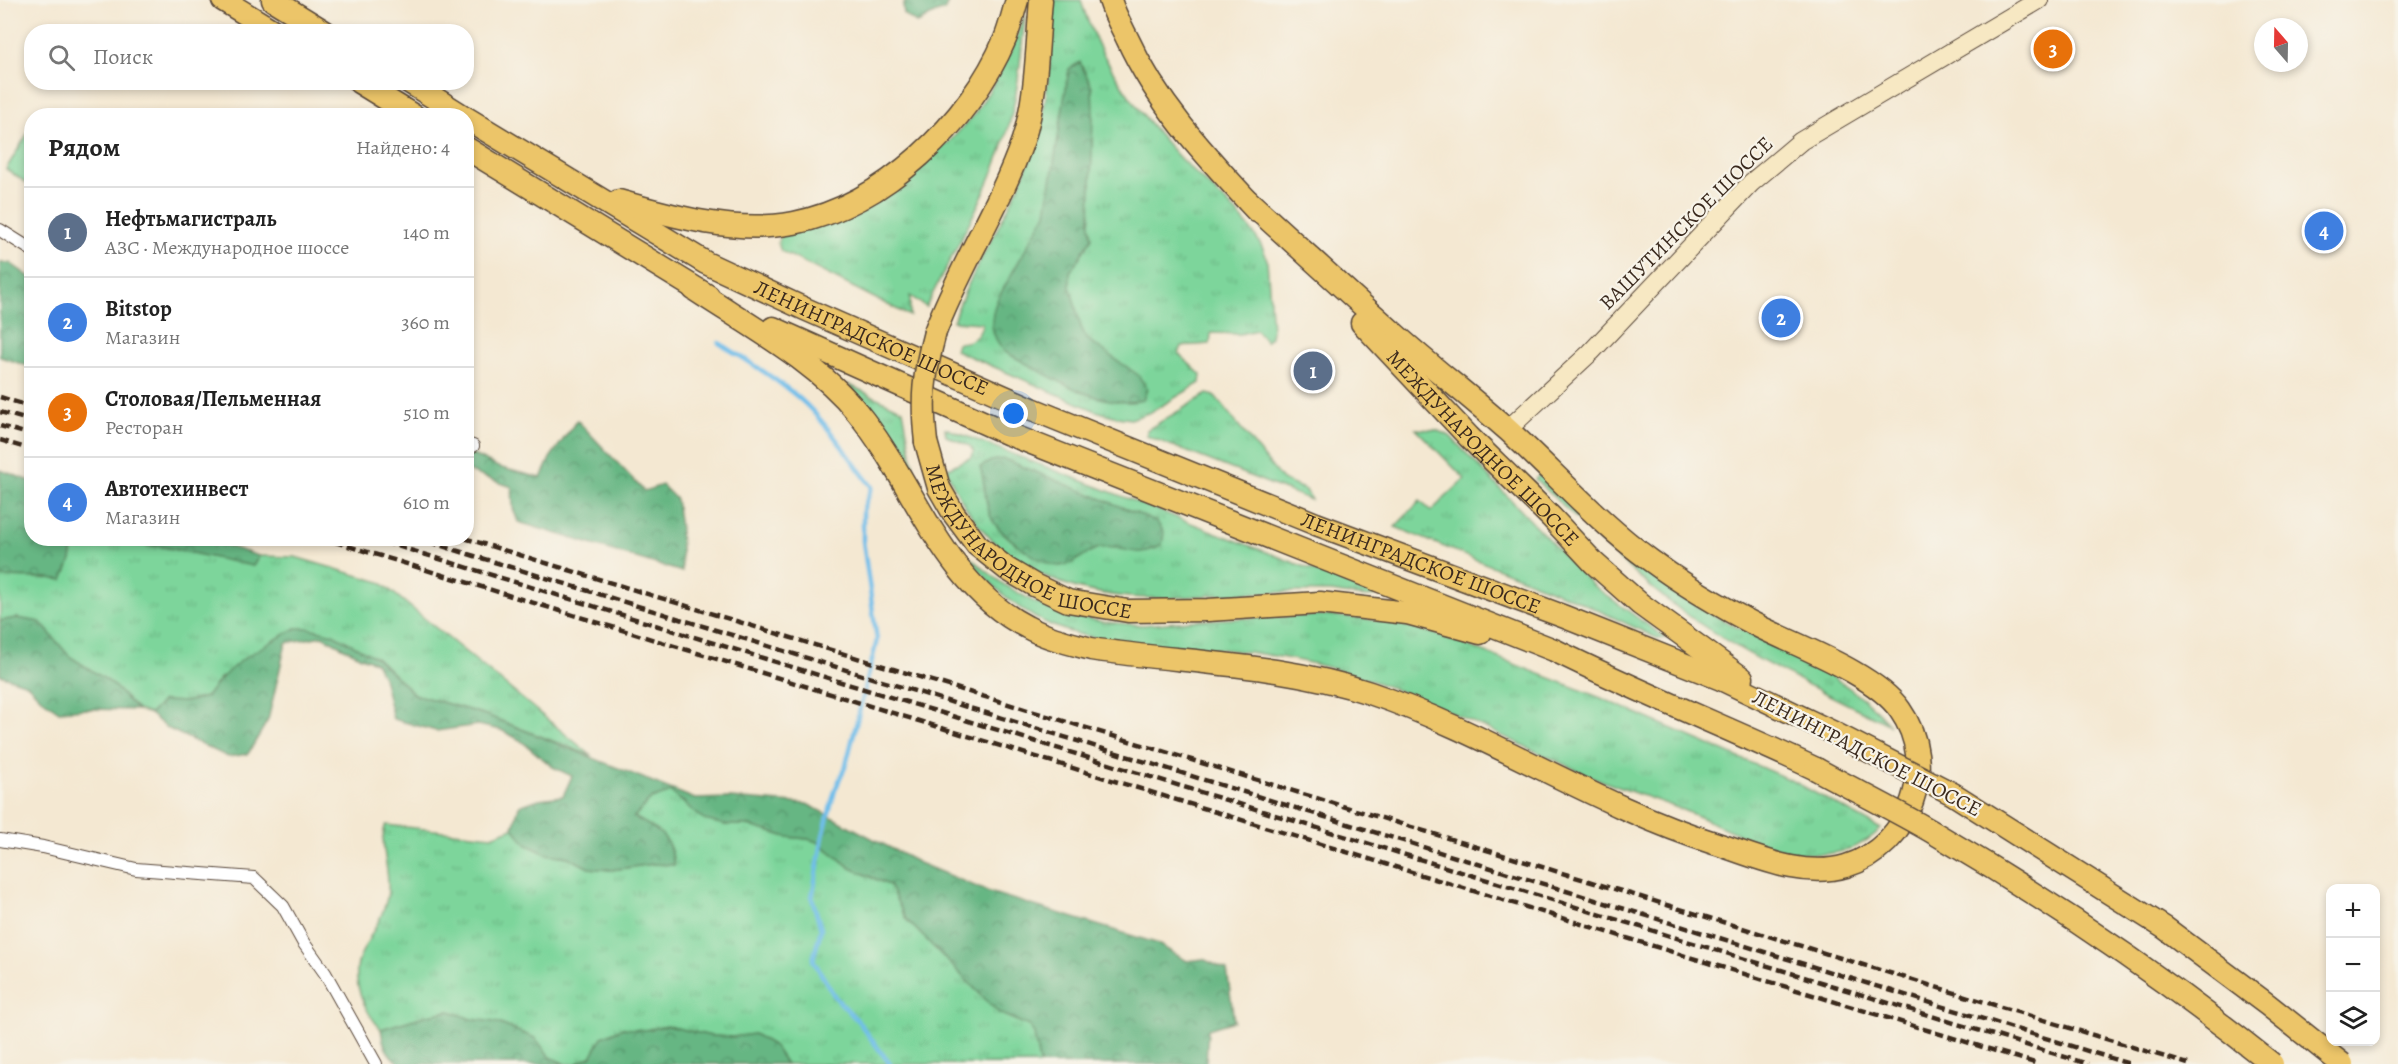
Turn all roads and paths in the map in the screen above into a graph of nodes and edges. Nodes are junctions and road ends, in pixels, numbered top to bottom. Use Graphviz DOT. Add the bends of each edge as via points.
graph roads {
  1 [pos="223,0"];
  2 [pos="273,0"];
  3 [pos="1017,0"];
  4 [pos="1041,0"];
  5 [pos="1110,0"];
  6 [pos="2039,0"];
  7 [pos="262,24"];
  8 [pos="312,24"];
  9 [pos="372,90"];
  10 [pos="422,90"];
  11 [pos="401,108"];
  12 [pos="451,108"];
  13 [pos="474,122"];
  14 [pos="474,153"];
  15 [pos="589,192"];
  16 [pos="1248,201"];
  17 [pos="0,230"];
  18 [pos="24,245"];
  19 [pos="694,289"];
  20 [pos="1507,430"];
  21 [pos="1609,677"];
  22 [pos="1791,711"];
  23 [pos="0,840"];
  24 [pos="376,1064"];
  25 [pos="2272,1064"];
  26 [pos="2342,1064"];
  1 -- 7 [label="highway"];
  2 -- 8 [label="highway"];
  3 -- 15 [label="highway" via="1005,40 962,111 928,149 865,195 827,213 794,223 714,223"];
  4 -- 21 [label="highway, МЕЖДУНАРОДНОЕ ШОССЕ, bridge" via="1033,91 1023,140 950,292 935,332 924,380 926,442 939,488 977,545 1007,569 1068,601 1128,611 1320,603 1407,613"];
  5 -- 16 [label="highway, МЕЖДУНАРОДНОЕ ШОССЕ" via="1140,65 1170,113"];
  6 -- 20 [label="street, ВАШУТИНСКОЕ ШОССЕ" via="1792,148 1751,183 1591,352"];
  9 -- 11 [label="highway"];
  10 -- 12 [label="highway, ЛЕНИНГРАДСКОЕ ШОССЕ"];
  13 -- 15 [label="highway, ЛЕНИНГРАДСКОЕ ШОССЕ"];
  14 -- 19 [label="highway, ЛЕНИНГРАДСКОЕ ШОССЕ"];
  15 -- 22 [label="highway, ЛЕНИНГРАДСКОЕ ШОССЕ" via="706,263 1032,409 1316,524 1586,625"];
  16 -- 20 [label="highway"];
  16 -- 22 [label="highway, МЕЖДУНАРОДНОЕ ШОССЕ" via="1469,437 1594,563 1648,610"];
  17 -- 18 [label="street"];
  19 -- 20 [label="highway" via="818,373 856,411 961,571 990,601 1025,627 1091,649 1304,675 1369,693 1430,716 1666,828 1798,868 1822,870 1845,866 1887,842 1913,802 1918,771 1911,732 1890,698 1865,679 1695,592 1644,556"];
  19 -- 21 [label="highway, ЛЕНИНГРАДСКОЕ ШОССЕ" via="795,339 1009,434 1534,641"];
  21 -- 25 [label="highway, ЛЕНИНГРАДСКОЕ ШОССЕ, bridge" via="1816,769 1936,834 2136,963"];
  22 -- 26 [label="highway, ЛЕНИНГРАДСКОЕ ШОССЕ, bridge" via="1953,794 2164,928"];
  23 -- 24 [label="street" via="136,869 254,878 283,906"];
}
